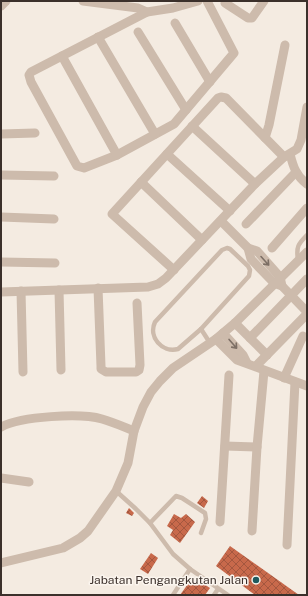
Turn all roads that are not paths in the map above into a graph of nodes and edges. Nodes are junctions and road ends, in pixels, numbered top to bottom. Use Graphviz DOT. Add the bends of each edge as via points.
graph roads {
  1 [pos="83,1"];
  2 [pos="198,1"];
  3 [pos="207,1"];
  4 [pos="264,1"];
  5 [pos="106,2"];
  6 [pos="226,2"];
  7 [pos="174,5"];
  8 [pos="141,7"];
  9 [pos="216,19"];
  10 [pos="175,23"];
  11 [pos="138,32"];
  12 [pos="98,38"];
  13 [pos="285,45"];
  14 [pos="62,56"];
  15 [pos="210,82"];
  16 [pos="307,107"];
  17 [pos="186,110"];
  18 [pos="192,126"];
  19 [pos="35,133"];
  20 [pos="1,134"];
  21 [pos="155,134"];
  22 [pos="265,138"];
  23 [pos="167,154"];
  24 [pos="117,155"];
  25 [pos="287,155"];
  26 [pos="296,172"];
  27 [pos="1,175"];
  28 [pos="54,176"];
  29 [pos="141,182"];
  30 [pos="255,184"];
  31 [pos="307,184"];
  32 [pos="307,208"];
  33 [pos="230,211"];
  34 [pos="1,218"];
  35 [pos="54,219"];
  36 [pos="221,221"];
  37 [pos="246,224"];
  38 [pos="307,234"];
  39 [pos="202,240"];
  40 [pos="272,248"];
  41 [pos="307,252"];
  42 [pos="298,260"];
  43 [pos="1,262"];
  44 [pos="55,263"];
  45 [pos="174,270"];
  46 [pos="307,279"];
  47 [pos="279,282"];
  48 [pos="98,288"];
  49 [pos="59,290"];
  50 [pos="21,291"];
  51 [pos="1,292"];
  52 [pos="291,296"];
  53 [pos="137,303"];
  54 [pos="307,313"];
  55 [pos="235,322"];
  56 [pos="201,329"];
  57 [pos="224,332"];
  58 [pos="303,336"];
  59 [pos="250,338"];
  60 [pos="213,341"];
  61 [pos="267,355"];
  62 [pos="247,363"];
  63 [pos="260,368"];
  64 [pos="61,370"];
  65 [pos="23,372"];
  66 [pos="229,375"];
  67 [pos="284,378"];
  68 [pos="295,382"];
  69 [pos="307,386"];
  70 [pos="1,427"];
  71 [pos="134,431"];
  72 [pos="225,446"];
  73 [pos="257,447"];
  74 [pos="1,478"];
  75 [pos="29,482"];
  76 [pos="116,491"];
  77 [pos="220,522"];
  78 [pos="150,523"];
  79 [pos="252,531"];
  80 [pos="201,533"];
  81 [pos="287,545"];
  82 [pos="1,563"];
  83 [pos="190,570"];
  84 [pos="218,589"];
  85 [pos="173,595"];
  86 [pos="214,595"];
  87 [pos="228,595"];
  1 -- 5 [label="street"];
  2 -- 7 [label="street"];
  3 -- 9 [label="street"];
  4 -- 6 [label="street" via="252,18 248,18"];
  5 -- 8 [label="street"];
  6 -- 9 [label="street"];
  7 -- 8 [label="street"];
  8 -- 12 [label="street"];
  9 -- 15 [label="street" via="234,53"];
  10 -- 15 [label="street"];
  11 -- 17 [label="street"];
  12 -- 14 [label="street"];
  12 -- 21 [label="street"];
  13 -- 22 [label="street"];
  14 -- 24 [label="street"];
  14 -- 24 [label="street" via="31,72 30,75 31,82 77,166 84,168"];
  15 -- 17 [label="street"];
  16 -- 25 [label="street" via="299,146"];
  17 -- 21 [label="street" via="174,124"];
  18 -- 22 [label="street" via="218,98 223,97"];
  18 -- 23 [label="street"];
  18 -- 30 [label="street"];
  19 -- 20 [label="street"];
  21 -- 24 [label="street"];
  22 -- 25 [label="street"];
  23 -- 29 [label="street"];
  23 -- 33 [label="street"];
  25 -- 26 [label="street"];
  25 -- 30 [label="street"];
  26 -- 31 [label="street"];
  26 -- 37 [label="street"];
  27 -- 28 [label="street"];
  29 -- 39 [label="street"];
  29 -- 45 [label="street" via="112,214"];
  30 -- 33 [label="street"];
  32 -- 40 [label="street"];
  33 -- 36 [label="street"];
  34 -- 35 [label="street"];
  36 -- 39 [label="street"];
  36 -- 47 [label="street" via="248,248 257,251"];
  38 -- 42 [label="lane" via="298,244"];
  39 -- 45 [label="street"];
  41 -- 42 [label="street"];
  42 -- 47 [label="street"];
  43 -- 44 [label="street"];
  45 -- 48 [label="street" via="158,284 148,287"];
  46 -- 52 [label="street"];
  47 -- 52 [label="street"];
  47 -- 55 [label="street"];
  48 -- 49 [label="street"];
  48 -- 53 [label="street" via="101,369 106,372 136,372 140,368"];
  49 -- 50 [label="street"];
  49 -- 64 [label="street"];
  50 -- 51 [label="street"];
  50 -- 65 [label="street"];
  52 -- 54 [label="street"];
  52 -- 59 [label="street"];
  54 -- 61 [label="street"];
  55 -- 57 [label="street"];
  55 -- 59 [label="street"];
  56 -- 56 [label="lane" via="178,349 173,350 163,348 157,342 153,330 155,322 222,250 230,249 248,266 249,276"];
  56 -- 60 [label="lane"];
  57 -- 60 [label="street"];
  57 -- 62 [label="street, one-way"];
  58 -- 67 [label="street"];
  59 -- 61 [label="street"];
  60 -- 62 [label="street" via="237,360"];
  60 -- 71 [label="street" via="173,368 160,381 143,407"];
  61 -- 63 [label="street"];
  62 -- 63 [label="street"];
  63 -- 67 [label="street"];
  63 -- 73 [label="street"];
  66 -- 72 [label="street"];
  67 -- 68 [label="street"];
  68 -- 69 [label="street"];
  68 -- 81 [label="street"];
  70 -- 71 [label="street" via="13,422 40,418 78,416 102,418"];
  71 -- 76 [label="street" via="128,463"];
  72 -- 73 [label="street"];
  72 -- 77 [label="street"];
  73 -- 79 [label="street"];
  74 -- 75 [label="street"];
  76 -- 78 [label="lane"];
  76 -- 82 [label="street" via="88,530 74,542 63,548"];
  78 -- 80 [label="lane" via="176,496 206,513"];
  78 -- 83 [label="lane" via="173,554"];
  83 -- 84 [label="lane"];
  83 -- 85 [label="lane"];
  84 -- 86 [label="lane"];
  84 -- 87 [label="lane"];
}
